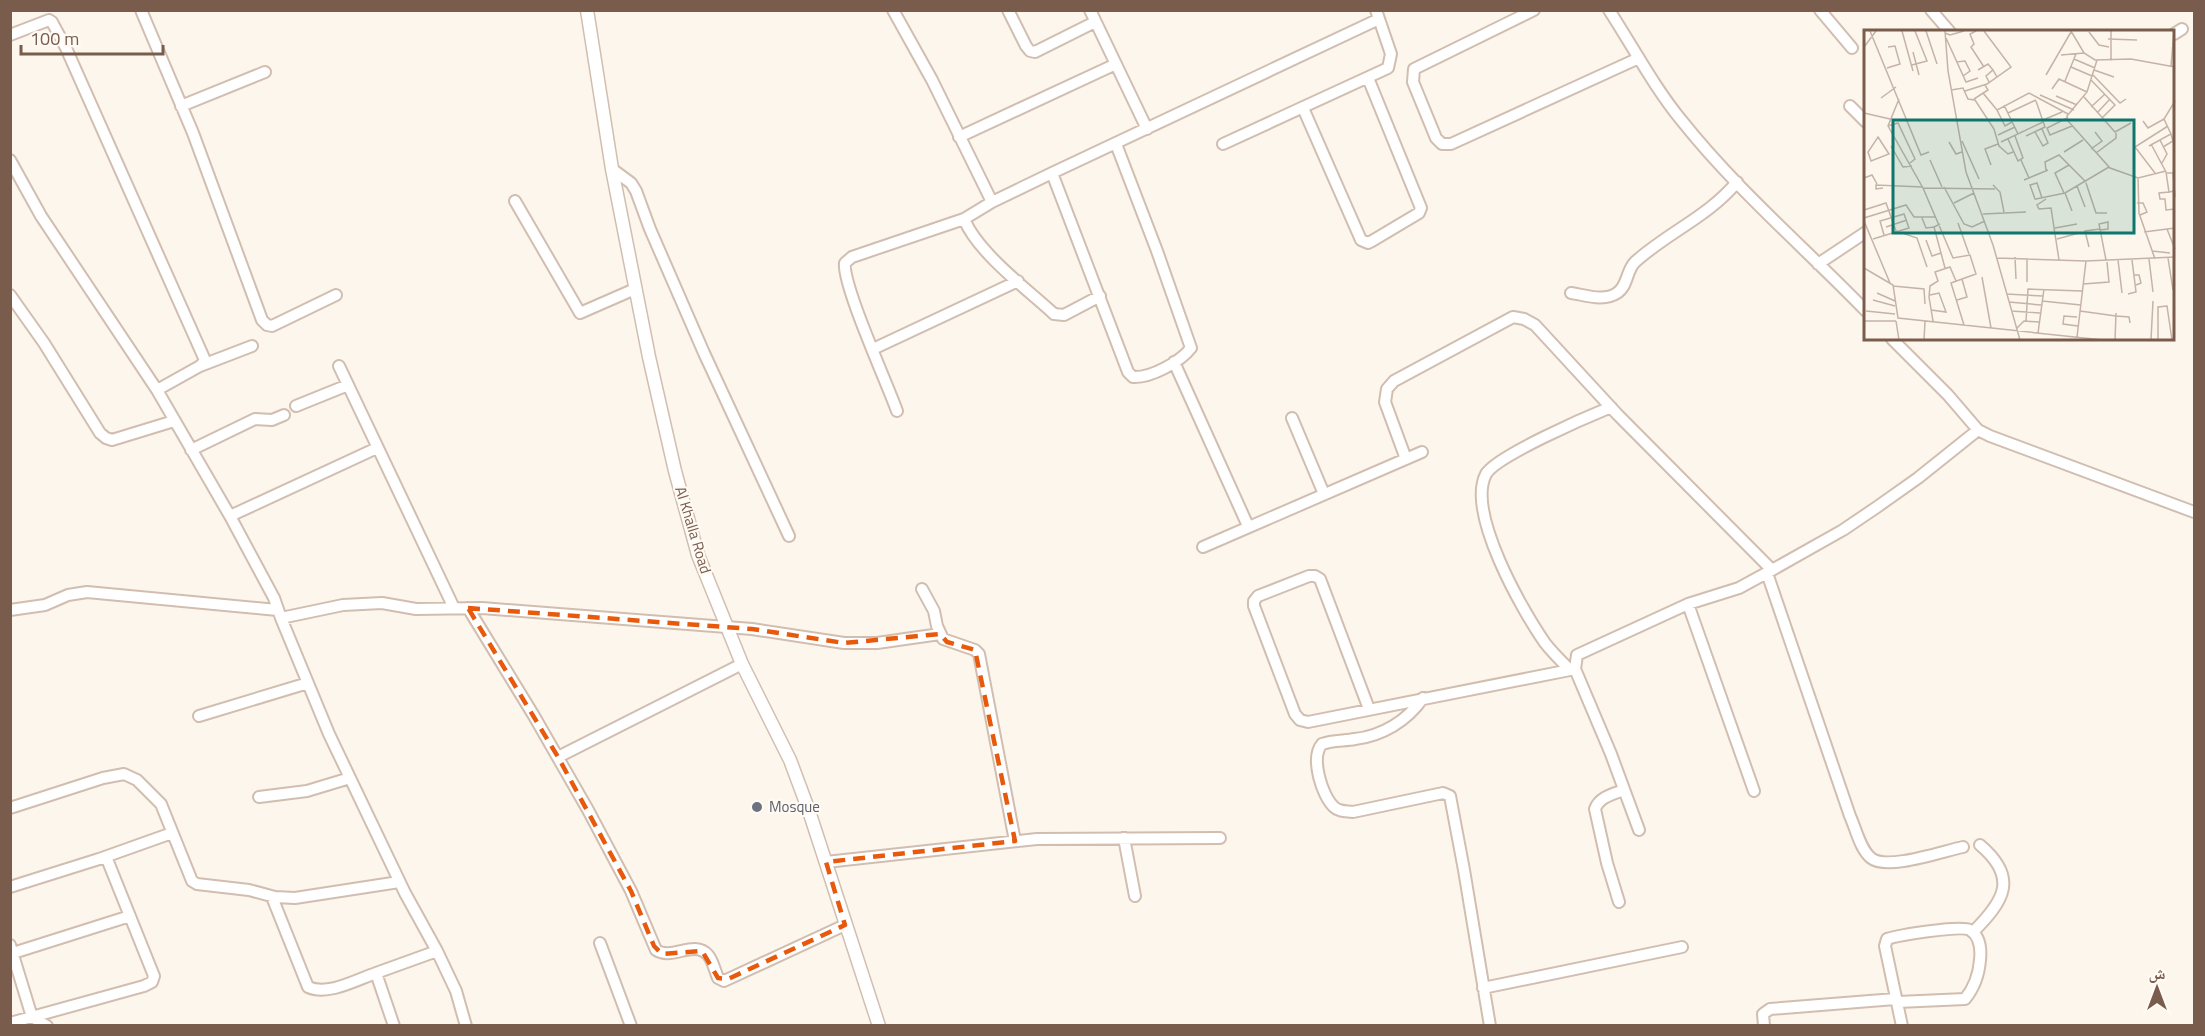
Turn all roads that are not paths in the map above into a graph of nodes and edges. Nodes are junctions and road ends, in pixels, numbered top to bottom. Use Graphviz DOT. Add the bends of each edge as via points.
graph roads {
  1 [pos="141,10"];
  2 [pos="587,10"];
  3 [pos="893,10"];
  4 [pos="1008,10"];
  5 [pos="1090,10"];
  6 [pos="1534,10"];
  7 [pos="1609,10"];
  8 [pos="1820,10"];
  9 [pos="1931,10"];
  10 [pos="1377,15"];
  11 [pos="1095,22"];
  12 [pos="1948,30"];
  13 [pos="10,35"];
  14 [pos="1852,48"];
  15 [pos="1639,58"];
  16 [pos="1116,64"];
  17 [pos="265,72"];
  18 [pos="1368,78"];
  19 [pos="181,106"];
  20 [pos="1850,106"];
  21 [pos="1303,108"];
  22 [pos="1864,120"];
  23 [pos="1147,129"];
  24 [pos="959,137"];
  25 [pos="1116,144"];
  26 [pos="1223,144"];
  27 [pos="10,160"];
  28 [pos="612,169"];
  29 [pos="1052,173"];
  30 [pos="1737,182"];
  31 [pos="516,201"];
  32 [pos="992,202"];
  33 [pos="964,219"];
  34 [pos="1864,233"];
  35 [pos="1818,264"];
  36 [pos="1018,280"];
  37 [pos="636,289"];
  38 [pos="1571,293"];
  39 [pos="10,295"];
  40 [pos="336,295"];
  41 [pos="1100,296"];
  42 [pos="1864,305"];
  43 [pos="1894,340"];
  44 [pos="252,346"];
  45 [pos="873,349"];
  46 [pos="1174,362"];
  47 [pos="200,366"];
  48 [pos="339,366"];
  49 [pos="348,386"];
  50 [pos="157,390"];
  51 [pos="296,406"];
  52 [pos="1611,407"];
  53 [pos="897,411"];
  54 [pos="284,415"];
  55 [pos="1292,418"];
  56 [pos="174,421"];
  57 [pos="1978,430"];
  58 [pos="377,448"];
  59 [pos="191,450"];
  60 [pos="1422,453"];
  61 [pos="1406,459"];
  62 [pos="1324,494"];
  63 [pos="2194,512"];
  64 [pos="230,516"];
  65 [pos="1248,526"];
  66 [pos="789,536"];
  67 [pos="1203,547"];
  68 [pos="1769,572"];
  69 [pos="922,589"];
  70 [pos="1689,604"];
  71 [pos="454,608"];
  72 [pos="468,608"];
  73 [pos="10,610"];
  74 [pos="279,614"];
  75 [pos="726,627"];
  76 [pos="940,634"];
  77 [pos="742,664"];
  78 [pos="1573,669"];
  79 [pos="308,683"];
  80 [pos="1423,698"];
  81 [pos="1369,709"];
  82 [pos="199,716"];
  83 [pos="558,757"];
  84 [pos="350,778"];
  85 [pos="1624,790"];
  86 [pos="1754,791"];
  87 [pos="259,797"];
  88 [pos="10,808"];
  89 [pos="1638,830"];
  90 [pos="172,833"];
  91 [pos="1124,838"];
  92 [pos="1220,838"];
  93 [pos="1015,841"];
  94 [pos="1980,845"];
  95 [pos="1963,847"];
  96 [pos="99,859"];
  97 [pos="826,862"];
  98 [pos="399,882"];
  99 [pos="10,887"];
  100 [pos="1135,896"];
  101 [pos="272,897"];
  102 [pos="1619,902"];
  103 [pos="130,915"];
  104 [pos="845,925"];
  105 [pos="1973,932"];
  106 [pos="600,943"];
  107 [pos="1682,947"];
  108 [pos="11,951"];
  109 [pos="437,951"];
  110 [pos="376,973"];
  111 [pos="1483,988"];
  112 [pos="1896,1001"];
  113 [pos="32,1017"];
  114 [pos="10,1023"];
  115 [pos="47,1026"];
  116 [pos="394,1026"];
  117 [pos="466,1026"];
  118 [pos="631,1026"];
  119 [pos="879,1026"];
  120 [pos="1490,1026"];
  121 [pos="1764,1026"];
  122 [pos="1902,1026"];
  1 -- 19 [label="street"];
  2 -- 28 [label="street, Al Khalla Road"];
  3 -- 24 [label="street"];
  4 -- 11 [label="street" via="1026,46 1035,52"];
  5 -- 11 [label="street"];
  6 -- 15 [label="street" via="1414,69 1413,82 1442,144 1451,144"];
  7 -- 15 [label="street"];
  8 -- 14 [label="street"];
  9 -- 12 [label="street"];
  10 -- 18 [label="street" via="1391,60 1388,68"];
  10 -- 23 [label="street"];
  11 -- 16 [label="street"];
  13 -- 47 [label="street" via="52,22 204,358"];
  15 -- 30 [label="street" via="1681,121"];
  16 -- 23 [label="street"];
  16 -- 24 [label="street"];
  17 -- 19 [label="street"];
  18 -- 21 [label="street"];
  18 -- 21 [label="street" via="1420,208 1419,213 1368,243 1361,240"];
  19 -- 40 [label="street" via="262,320 272,326"];
  20 -- 22 [label="street"];
  21 -- 26 [label="street"];
  23 -- 25 [label="street"];
  24 -- 32 [label="street"];
  25 -- 29 [label="street"];
  25 -- 46 [label="street" via="1190,346"];
  27 -- 50 [label="street" via="41,216"];
  28 -- 37 [label="street, Al Khalla Road"];
  28 -- 66 [label="street" via="636,191 704,353"];
  29 -- 32 [label="street"];
  29 -- 41 [label="street"];
  30 -- 35 [label="street"];
  30 -- 38 [label="street" via="1714,205 1635,262 1617,293 1603,298"];
  31 -- 37 [label="street" via="580,313"];
  32 -- 33 [label="street"];
  33 -- 36 [label="street" via="989,253"];
  33 -- 45 [label="street" via="852,257 845,263"];
  34 -- 35 [label="street"];
  35 -- 42 [label="street"];
  36 -- 41 [label="street" via="1054,314 1064,315"];
  36 -- 45 [label="street"];
  37 -- 75 [label="street, Al Khalla Road" via="675,471 698,555"];
  39 -- 56 [label="street" via="106,438 112,440"];
  41 -- 46 [label="street" via="1130,376 1144,377"];
  43 -- 57 [label="street"];
  44 -- 47 [label="street"];
  45 -- 53 [label="street"];
  46 -- 65 [label="street"];
  47 -- 50 [label="street"];
  48 -- 49 [label="street"];
  49 -- 51 [label="street"];
  49 -- 58 [label="street"];
  50 -- 56 [label="street"];
  52 -- 61 [label="street" via="1535,325 1513,317 1394,381 1387,389 1385,402"];
  52 -- 68 [label="street"];
  52 -- 78 [label="street" via="1575,421 1516,453 1492,468 1483,483 1488,531 1512,588 1546,644"];
  54 -- 59 [label="street" via="272,420 255,419"];
  55 -- 62 [label="street"];
  56 -- 59 [label="street"];
  57 -- 63 [label="street"];
  57 -- 68 [label="street" via="1877,507"];
  58 -- 64 [label="street"];
  58 -- 71 [label="street"];
  59 -- 64 [label="street"];
  60 -- 61 [label="street"];
  61 -- 62 [label="street"];
  62 -- 65 [label="street"];
  64 -- 74 [label="street"];
  65 -- 67 [label="street"];
  68 -- 70 [label="street" via="1739,588"];
  68 -- 95 [label="street" via="1864,849 1873,859 1890,863"];
  69 -- 76 [label="street"];
  70 -- 78 [label="street" via="1582,652"];
  70 -- 86 [label="street"];
  71 -- 72 [label="street"];
  71 -- 74 [label="street" via="416,609 361,603"];
  72 -- 75 [label="street"];
  72 -- 83 [label="street"];
  73 -- 74 [label="street" via="45,605 87,592"];
  74 -- 79 [label="street"];
  75 -- 76 [label="street" via="844,643 877,643"];
  75 -- 77 [label="street, Al Khalla Road"];
  76 -- 93 [label="street" via="947,642 979,654"];
  77 -- 83 [label="street"];
  77 -- 97 [label="street, Al Khalla Road" via="790,760"];
  78 -- 80 [label="street"];
  78 -- 85 [label="street"];
  79 -- 82 [label="street"];
  79 -- 84 [label="street"];
  80 -- 81 [label="street"];
  80 -- 111 [label="street" via="1412,714 1385,729 1359,739 1322,744 1316,753 1317,769 1332,805 1342,811 1443,793 1450,796"];
  81 -- 81 [label="street" via="1320,579 1309,576 1258,596 1254,606 1300,720 1308,722"];
  83 -- 104 [label="street" via="631,891 650,940 659,952 666,955 702,951 708,955 718,978 724,981"];
  84 -- 87 [label="street" via="307,791"];
  84 -- 98 [label="street"];
  85 -- 89 [label="street"];
  85 -- 102 [label="street" via="1603,798 1595,809"];
  88 -- 90 [label="street" via="124,774 137,780 161,804"];
  90 -- 96 [label="street"];
  90 -- 101 [label="street" via="192,881"];
  91 -- 92 [label="street"];
  91 -- 93 [label="street"];
  91 -- 100 [label="street"];
  93 -- 97 [label="street"];
  94 -- 105 [label="street" via="1999,863 2004,885 1998,904"];
  96 -- 99 [label="street"];
  96 -- 103 [label="street" via="109,861"];
  97 -- 104 [label="street, Al Khalla Road"];
  98 -- 101 [label="street" via="295,898"];
  98 -- 109 [label="street"];
  101 -- 110 [label="street" via="308,987 324,991"];
  103 -- 108 [label="street"];
  103 -- 113 [label="street" via="154,976 152,982"];
  104 -- 119 [label="street, Al Khalla Road"];
  105 -- 112 [label="street" via="1981,952 1980,965 1965,999"];
  105 -- 112 [label="street" via="1960,928 1887,939"];
  106 -- 118 [label="street"];
  107 -- 111 [label="street"];
  108 -- 113 [label="street"];
  109 -- 110 [label="street"];
  109 -- 117 [label="street" via="456,991"];
  110 -- 116 [label="street"];
  111 -- 120 [label="street"];
  112 -- 121 [label="street" via="1770,1009 1763,1014"];
  112 -- 122 [label="street"];
  113 -- 114 [label="street"];
  113 -- 115 [label="street"];
}
